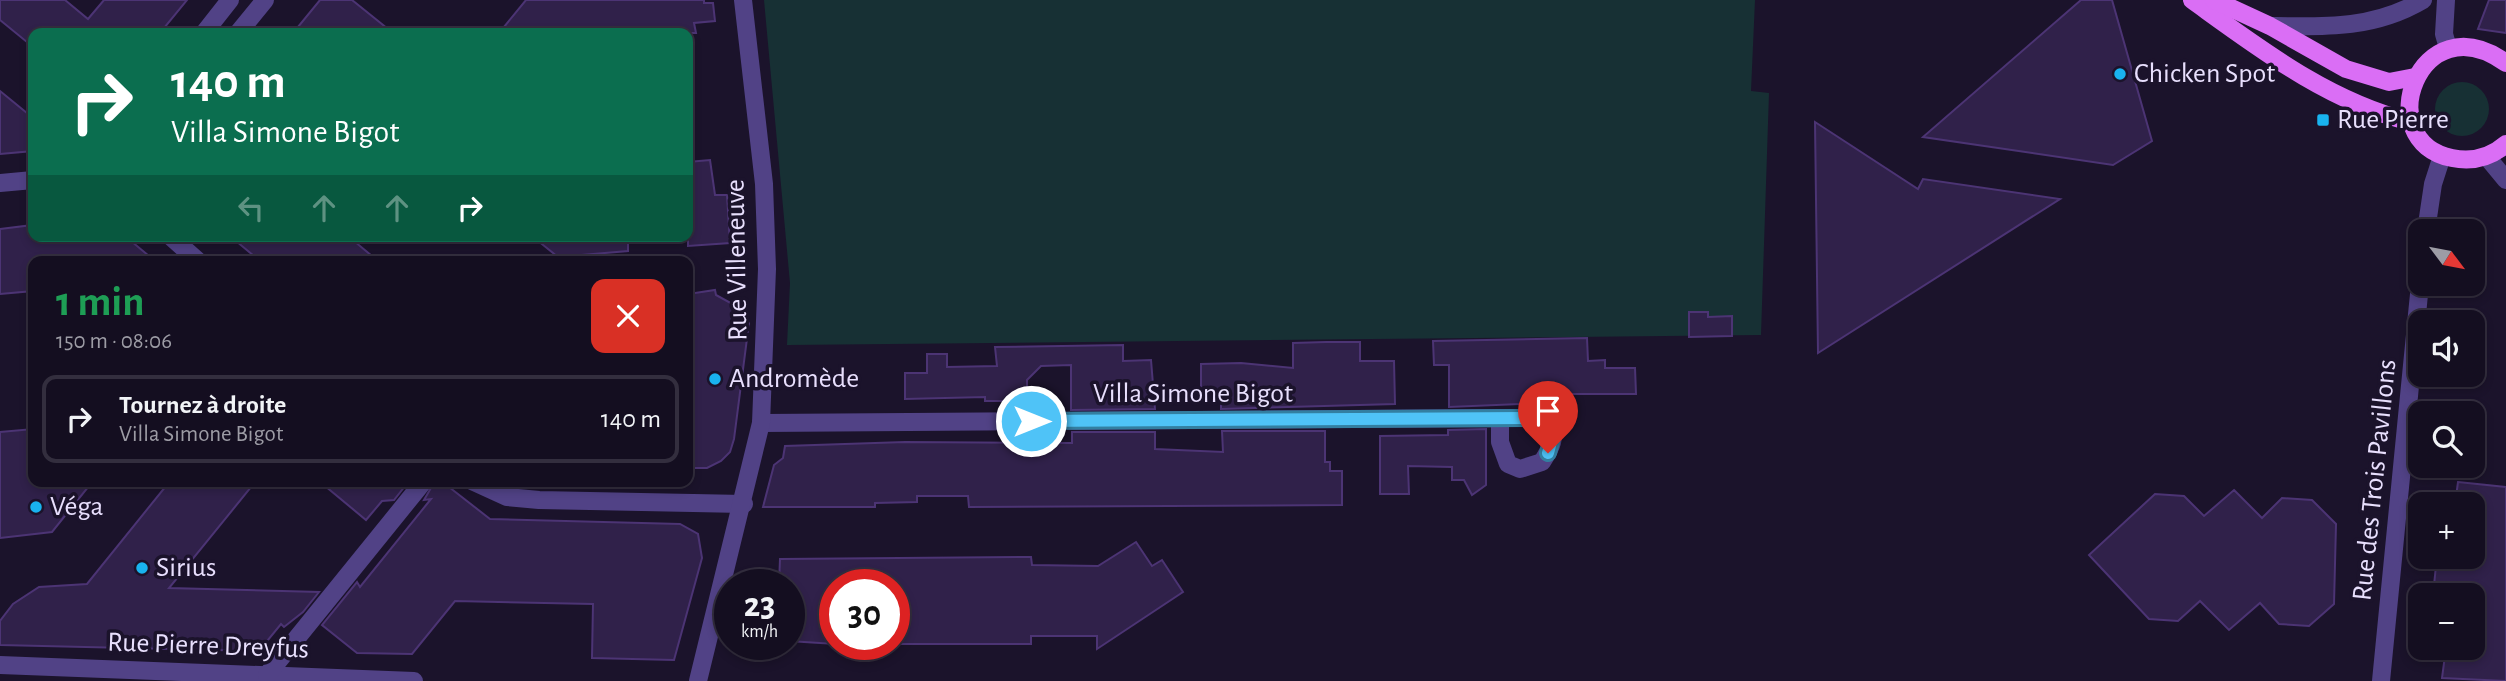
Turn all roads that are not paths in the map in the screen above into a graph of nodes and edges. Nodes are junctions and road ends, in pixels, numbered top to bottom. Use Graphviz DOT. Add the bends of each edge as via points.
graph roads {
  1 [pos="230,0"];
  2 [pos="265,0"];
  3 [pos="743,0"];
  4 [pos="2192,0"];
  5 [pos="2214,0"];
  6 [pos="2423,0"];
  7 [pos="2446,0"];
  8 [pos="2270,26"];
  9 [pos="208,28"];
  10 [pos="243,28"];
  11 [pos="2448,48"];
  12 [pos="2506,63"];
  13 [pos="2414,77"];
  14 [pos="2412,122"];
  15 [pos="2506,144"];
  16 [pos="2442,156"];
  17 [pos="2487,157"];
  18 [pos="28,180"];
  19 [pos="2506,180"];
  20 [pos="0,183"];
  21 [pos="2428,219"];
  22 [pos="177,242"];
  23 [pos="192,256"];
  24 [pos="2419,296"];
  25 [pos="1500,418"];
  26 [pos="761,423"];
  27 [pos="419,487"];
  28 [pos="485,487"];
  29 [pos="744,504"];
  30 [pos="0,665"];
  31 [pos="267,675"];
  32 [pos="414,681"];
  33 [pos="698,681"];
  34 [pos="2381,681"];
  1 -- 9 [label="street"];
  2 -- 10 [label="street"];
  3 -- 26 [label="street, Rue Villeneuve" via="764,184 767,269"];
  4 -- 14 [label="main road" via="2335,96 2383,116"];
  5 -- 8 [label="main road"];
  6 -- 8 [label="street" via="2357,26"];
  7 -- 11 [label="street"];
  8 -- 13 [label="main road" via="2346,69 2389,82"];
  11 -- 12 [label="main road" via="2477,47"];
  11 -- 13 [label="main road"];
  13 -- 14 [label="main road" via="2408,101"];
  14 -- 16 [label="main road" via="2428,148"];
  15 -- 17 [label="main road"];
  16 -- 17 [label="main road" via="2465,161"];
  16 -- 21 [label="street"];
  17 -- 19 [label="street"];
  18 -- 20 [label="street"];
  22 -- 23 [label="street"];
  24 -- 34 [label="street, Rue des Trois Pavillons"];
  25 -- 26 [label="street, Villa Simone Bigot"];
  26 -- 29 [label="street, Rue Villeneuve"];
  27 -- 31 [label="street"];
  28 -- 29 [label="street" via="507,497 539,500"];
  29 -- 33 [label="street, Rue Villeneuve"];
  30 -- 31 [label="street, Rue Pierre Dreyfus"];
  31 -- 32 [label="street, Rue Pierre Dreyfus"];
}
